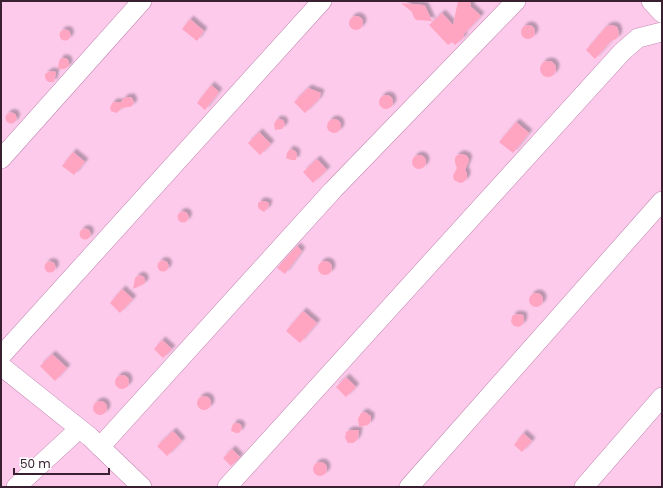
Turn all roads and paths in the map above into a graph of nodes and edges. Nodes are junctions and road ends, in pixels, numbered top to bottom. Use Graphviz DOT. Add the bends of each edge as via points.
graph roads {
  1 [pos="142,1"];
  2 [pos="322,1"];
  3 [pos="516,1"];
  4 [pos="651,1"];
  5 [pos="662,14"];
  6 [pos="662,32"];
  7 [pos="1,159"];
  8 [pos="662,200"];
  9 [pos="1,356"];
  10 [pos="1,366"];
  11 [pos="662,397"];
  12 [pos="80,429"];
  13 [pos="100,447"];
  14 [pos="16,487"];
  15 [pos="142,487"];
  16 [pos="227,487"];
  17 [pos="409,487"];
  18 [pos="584,487"];
  1 -- 7 [label="street"];
  2 -- 9 [label="street"];
  3 -- 13 [label="street" via="334,190"];
  4 -- 5 [label="street"];
  6 -- 16 [label="street" via="638,38 622,52"];
  8 -- 17 [label="street"];
  10 -- 12 [label="street"];
  11 -- 18 [label="street"];
  12 -- 13 [label="street"];
  12 -- 14 [label="street"];
  13 -- 15 [label="street"];
}
